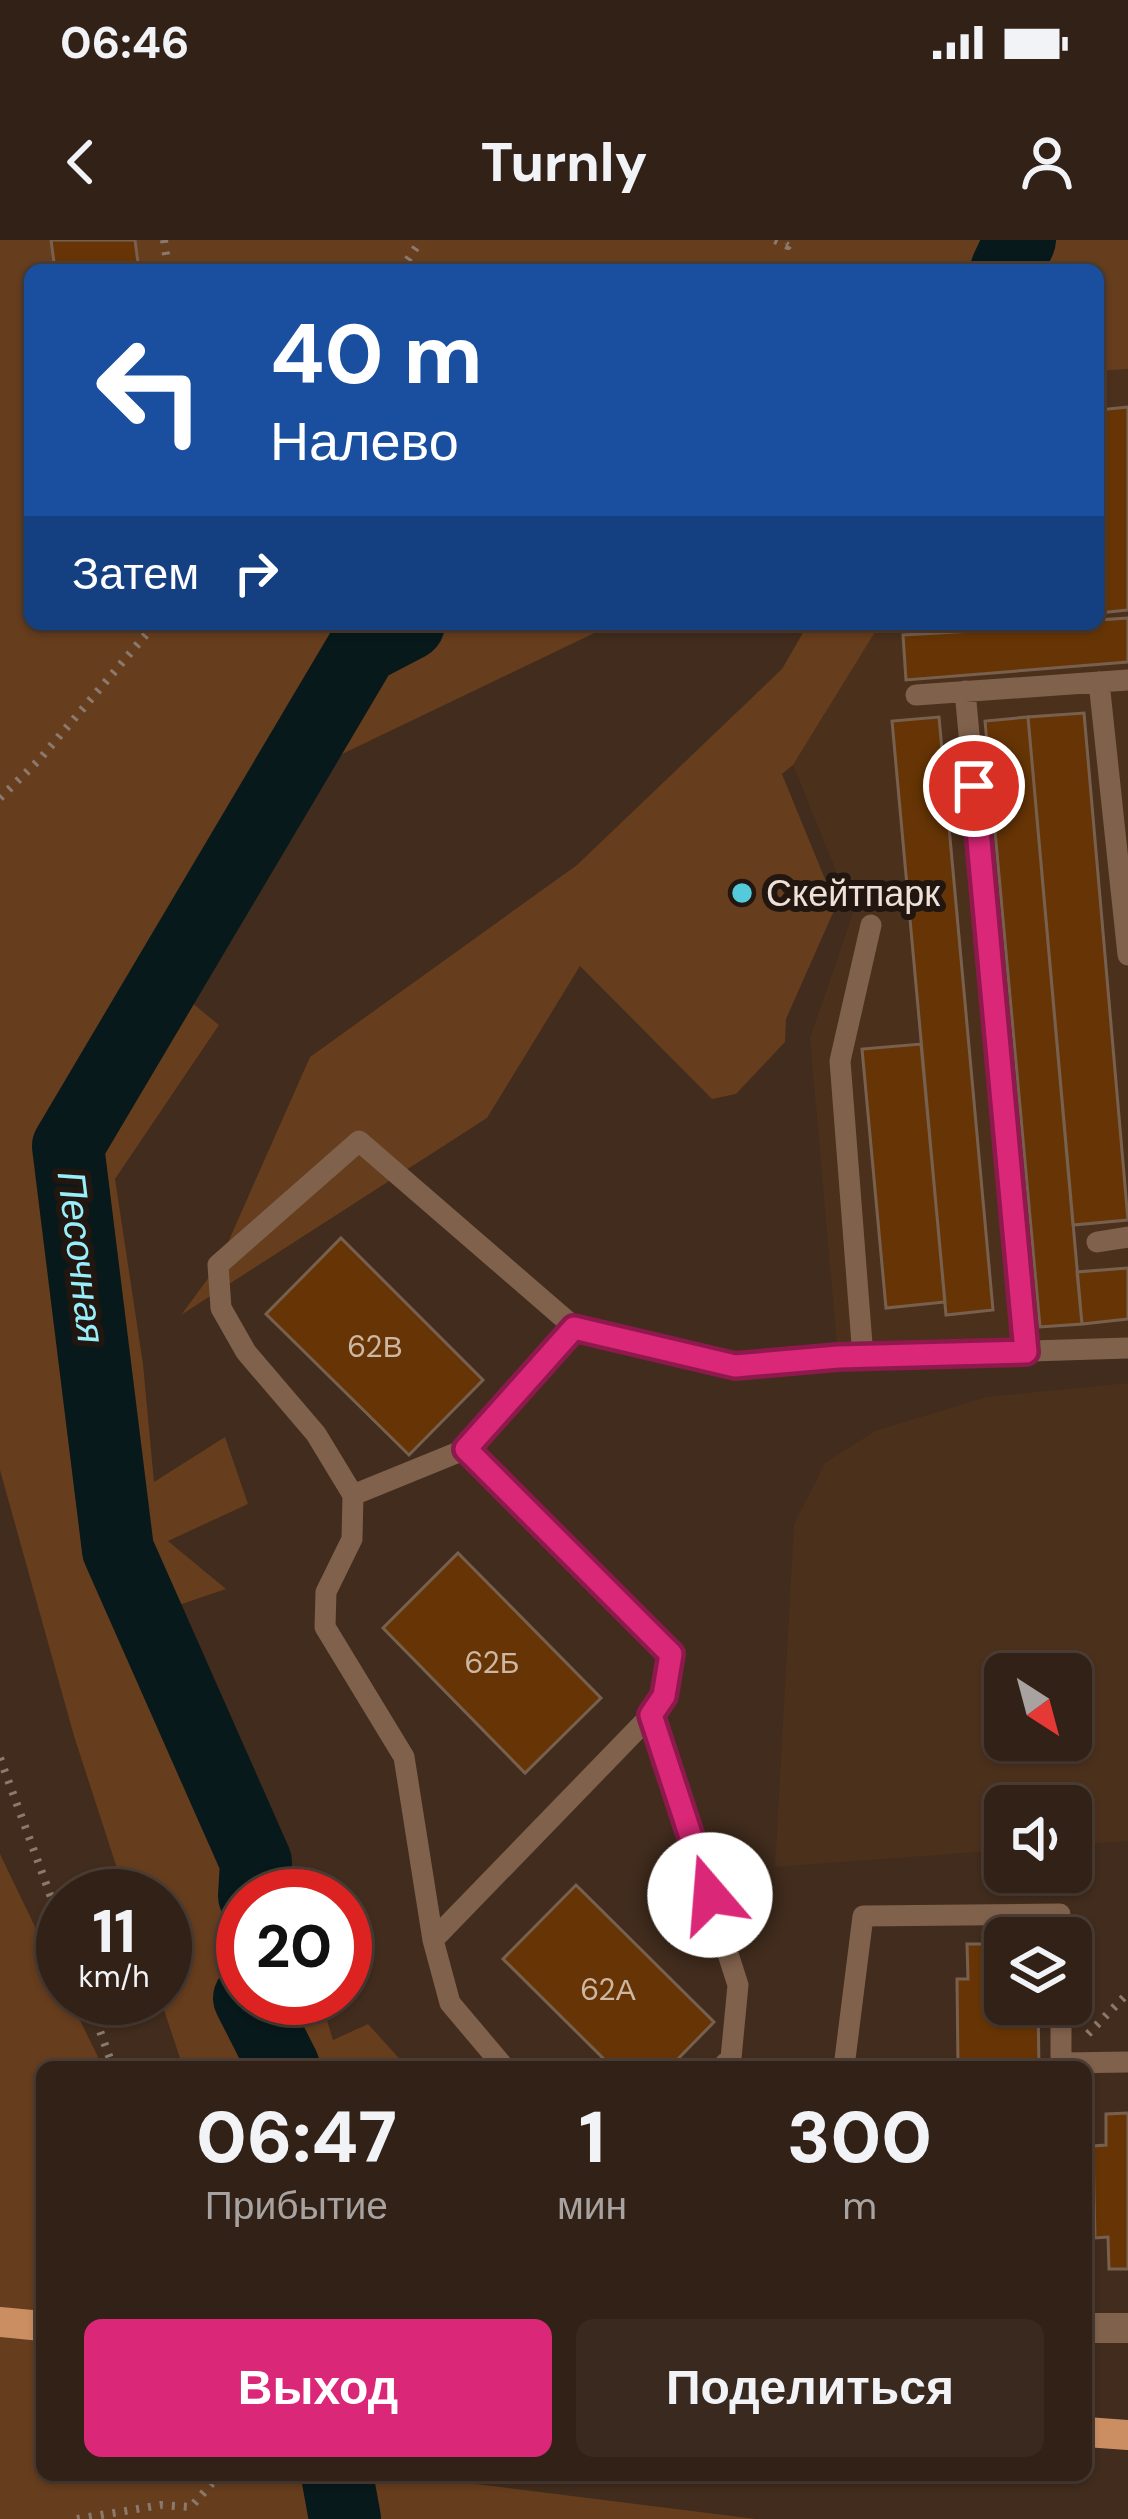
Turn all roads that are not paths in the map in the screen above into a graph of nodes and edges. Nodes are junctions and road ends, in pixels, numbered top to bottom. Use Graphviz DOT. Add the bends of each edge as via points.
graph roads {
  1 [pos="1128,680"];
  2 [pos="1099,682"];
  3 [pos="965,691"];
  4 [pos="916,695"];
  5 [pos="871,925"];
  6 [pos="1128,955"];
  7 [pos="1128,1237"];
  8 [pos="1097,1242"];
  9 [pos="574,1328"];
  10 [pos="1128,1348"];
  11 [pos="1026,1352"];
  12 [pos="863,1357"];
  13 [pos="466,1449"];
  14 [pos="353,1495"];
  15 [pos="651,1715"];
  16 [pos="1060,1917"];
  17 [pos="433,1940"];
  18 [pos="1061,2025"];
  19 [pos="498,2061"];
  20 [pos="728,2061"];
  21 [pos="845,2061"];
  22 [pos="1061,2061"];
  23 [pos="1128,2062"];
  24 [pos="1092,2063"];
  25 [pos="0,2322"];
  26 [pos="36,2325"];
  27 [pos="1092,2328"];
  28 [pos="1128,2328"];
  29 [pos="1092,2432"];
  30 [pos="1128,2435"];
  1 -- 2 [label="lane"];
  2 -- 3 [label="lane"];
  2 -- 6 [label="lane"];
  3 -- 4 [label="lane"];
  3 -- 11 [label="lane"];
  5 -- 12 [label="lane" via="840,1061"];
  7 -- 8 [label="lane"];
  9 -- 12 [label="lane" via="735,1366"];
  9 -- 13 [label="lane"];
  9 -- 14 [label="lane" via="359,1141 218,1265 221,1307 246,1352 316,1434"];
  10 -- 11 [label="lane"];
  11 -- 12 [label="lane"];
  13 -- 14 [label="lane"];
  13 -- 15 [label="lane" via="671,1654 664,1696"];
  14 -- 17 [label="lane" via="352,1539 326,1592 325,1627 404,1757"];
  15 -- 17 [label="lane"];
  15 -- 20 [label="lane" via="739,1985"];
  16 -- 21 [label="lane" via="863,1916"];
  17 -- 19 [label="lane" via="450,2003"];
  18 -- 22 [label="lane"];
  23 -- 24 [label="lane"];
  25 -- 26 [label="main road"];
  27 -- 28 [label="street"];
  29 -- 30 [label="main road"];
}
